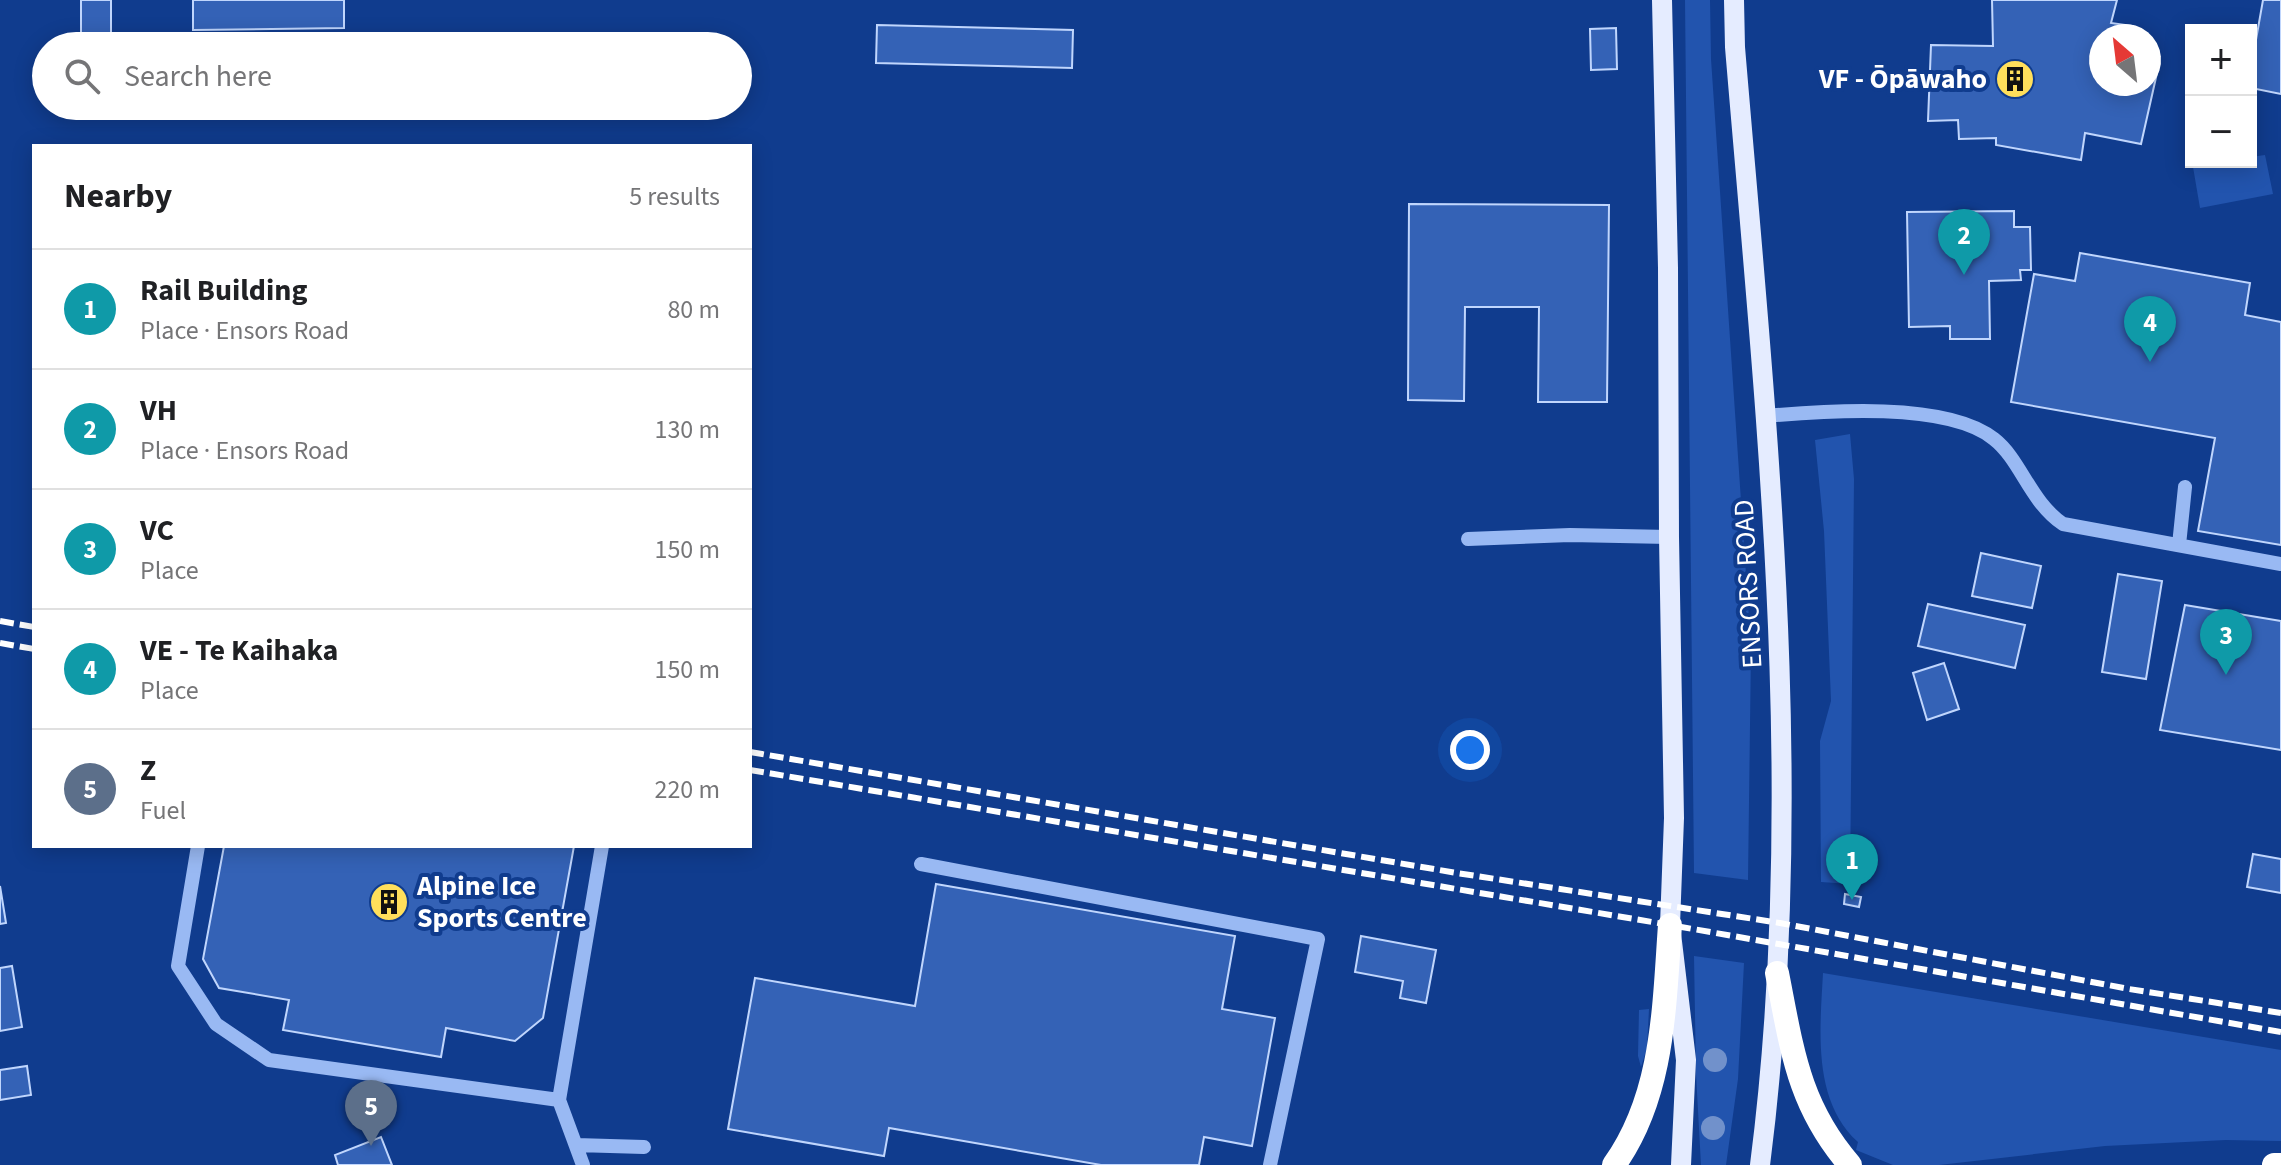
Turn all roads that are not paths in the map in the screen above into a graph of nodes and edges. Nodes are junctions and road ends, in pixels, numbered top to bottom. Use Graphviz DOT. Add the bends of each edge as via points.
graph roads {
  1 [pos="1662,0"];
  2 [pos="1734,0"];
  3 [pos="1766,416"];
  4 [pos="2185,487"];
  5 [pos="1669,537"];
  6 [pos="1468,539"];
  7 [pos="2179,545"];
  8 [pos="2281,564"];
  9 [pos="198,848"];
  10 [pos="602,848"];
  11 [pos="921,864"];
  12 [pos="1670,925"];
  13 [pos="1777,973"];
  14 [pos="559,1100"];
  15 [pos="576,1145"];
  16 [pos="644,1147"];
  17 [pos="583,1165"];
  18 [pos="1270,1165"];
  19 [pos="1614,1165"];
  20 [pos="1681,1165"];
  21 [pos="1760,1165"];
  22 [pos="1850,1165"];
  23 [pos="2274,1165"];
  24 [pos="2281,1165"];
  1 -- 5 [label="main road"];
  2 -- 3 [label="main road, ENSORS ROAD"];
  3 -- 7 [label="lane" via="1836,410 1912,413 1959,423 1995,439 2041,505 2063,524"];
  3 -- 13 [label="main road, ENSORS ROAD" via="1783,748"];
  4 -- 7 [label="lane"];
  5 -- 6 [label="lane"];
  5 -- 12 [label="main road" via="1674,818"];
  7 -- 8 [label="lane"];
  9 -- 14 [label="lane" via="178,966 216,1024 269,1060"];
  10 -- 14 [label="lane"];
  11 -- 18 [label="lane" via="1318,939"];
  12 -- 19 [label="highway" via="1656,1066 1645,1106"];
  12 -- 20 [label="main road" via="1686,1060"];
  13 -- 21 [label="main road, ENSORS ROAD"];
  13 -- 22 [label="highway" via="1797,1073 1814,1115"];
  14 -- 15 [label="lane"];
  15 -- 16 [label="lane"];
  15 -- 17 [label="lane"];
  23 -- 24 [label="highway"];
}
